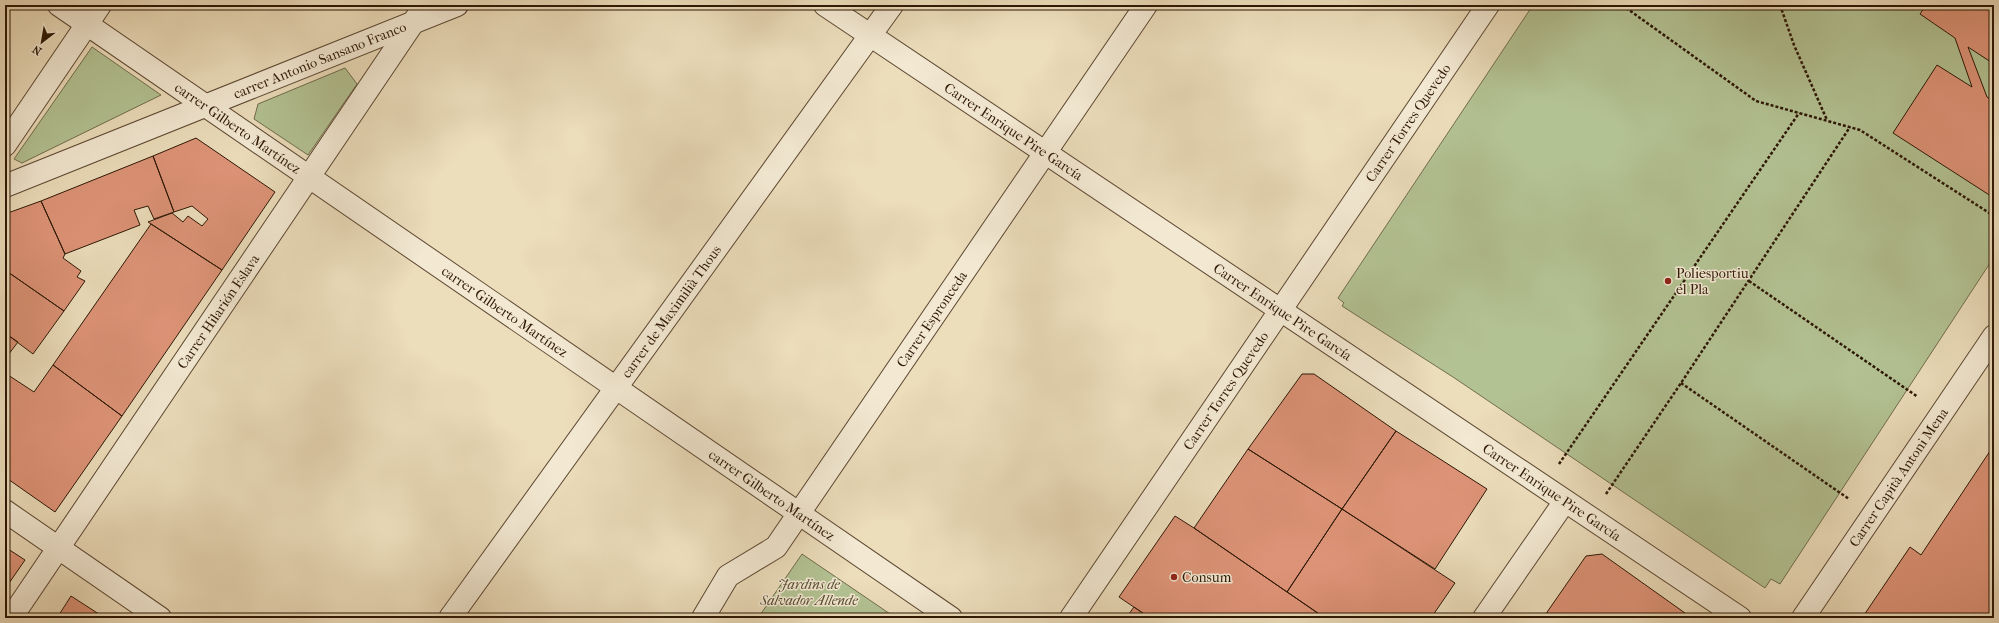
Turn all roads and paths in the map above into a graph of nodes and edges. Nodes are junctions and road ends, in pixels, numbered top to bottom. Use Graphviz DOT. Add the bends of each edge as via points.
graph roads {
  1 [pos="60,5"];
  2 [pos="100,5"];
  3 [pos="457,5"];
  4 [pos="825,5"];
  5 [pos="892,5"];
  6 [pos="1146,5"];
  7 [pos="1488,5"];
  8 [pos="1622,5"];
  9 [pos="1780,5"];
  10 [pos="419,14"];
  11 [pos="87,24"];
  12 [pos="869,36"];
  13 [pos="207,106"];
  14 [pos="1799,113"];
  15 [pos="1827,120"];
  16 [pos="1850,127"];
  17 [pos="5,144"];
  18 [pos="1045,152"];
  19 [pos="308,177"];
  20 [pos="5,186"];
  21 [pos="1994,216"];
  22 [pos="1749,281"];
  23 [pos="1280,311"];
  24 [pos="1994,336"];
  25 [pos="1681,384"];
  26 [pos="616,388"];
  27 [pos="1942,413"];
  28 [pos="1544,487"];
  29 [pos="1565,501"];
  30 [pos="5,511"];
  31 [pos="799,513"];
  32 [pos="1872,516"];
  33 [pos="1590,518"];
  34 [pos="58,548"];
  35 [pos="11,618"];
  36 [pos="160,618"];
  37 [pos="450,618"];
  38 [pos="703,618"];
  39 [pos="951,618"];
  40 [pos="1071,618"];
  41 [pos="1484,618"];
  42 [pos="1740,618"];
  43 [pos="1803,618"];
  1 -- 11 [label="street, carrer Gilberto Martínez"];
  2 -- 11 [label="street"];
  3 -- 10 [label="street, carrer Antonio Sansano Franco"];
  4 -- 12 [label="street, Carrer Enrique Pire García"];
  5 -- 12 [label="street, carrer de Maximilià Thous"];
  6 -- 18 [label="street, Carrer Espronceda"];
  7 -- 23 [label="street, Carrer Torres Quevedo"];
  8 -- 14 [label="path" via="1756,101"];
  9 -- 15 [label="path" via="1794,45"];
  10 -- 13 [label="street, carrer Antonio Sansano Franco"];
  10 -- 19 [label="street, Carrer Hilarión Eslava"];
  11 -- 13 [label="street, carrer Gilberto Martínez"];
  11 -- 17 [label="street"];
  12 -- 18 [label="street, Carrer Enrique Pire García"];
  12 -- 26 [label="street, carrer de Maximilià Thous"];
  13 -- 19 [label="street, carrer Gilberto Martínez"];
  13 -- 20 [label="street, carrer Antonio Sansano Franco"];
  14 -- 15 [label="path"];
  14 -- 28 [label="path"];
  15 -- 16 [label="path"];
  16 -- 21 [label="path" via="1860,130"];
  16 -- 22 [label="path"];
  18 -- 23 [label="street, Carrer Enrique Pire García"];
  18 -- 31 [label="street, Carrer Espronceda"];
  19 -- 26 [label="street, carrer Gilberto Martínez"];
  19 -- 34 [label="street, Carrer Hilarión Eslava"];
  22 -- 25 [label="path"];
  22 -- 27 [label="path"];
  23 -- 28 [label="street, Carrer Enrique Pire García"];
  23 -- 40 [label="street, Carrer Torres Quevedo"];
  24 -- 27 [label="street, Carrer Capità Antoni Mena"];
  25 -- 32 [label="path"];
  25 -- 33 [label="path"];
  26 -- 31 [label="street, carrer Gilberto Martínez"];
  26 -- 37 [label="street, carrer de Maximilià Thous"];
  27 -- 32 [label="street, Carrer Capità Antoni Mena"];
  28 -- 29 [label="street, Carrer Enrique Pire García"];
  29 -- 33 [label="street, Carrer Enrique Pire García"];
  29 -- 41 [label="street"];
  30 -- 34 [label="street"];
  31 -- 38 [label="street, Carrer Espronceda" via="776,547 728,576"];
  31 -- 39 [label="street, carrer Gilberto Martínez"];
  32 -- 43 [label="street, Carrer Capità Antoni Mena"];
  33 -- 42 [label="street, Carrer Enrique Pire García"];
  34 -- 35 [label="street, Carrer Hilarión Eslava"];
  34 -- 36 [label="street"];
}
